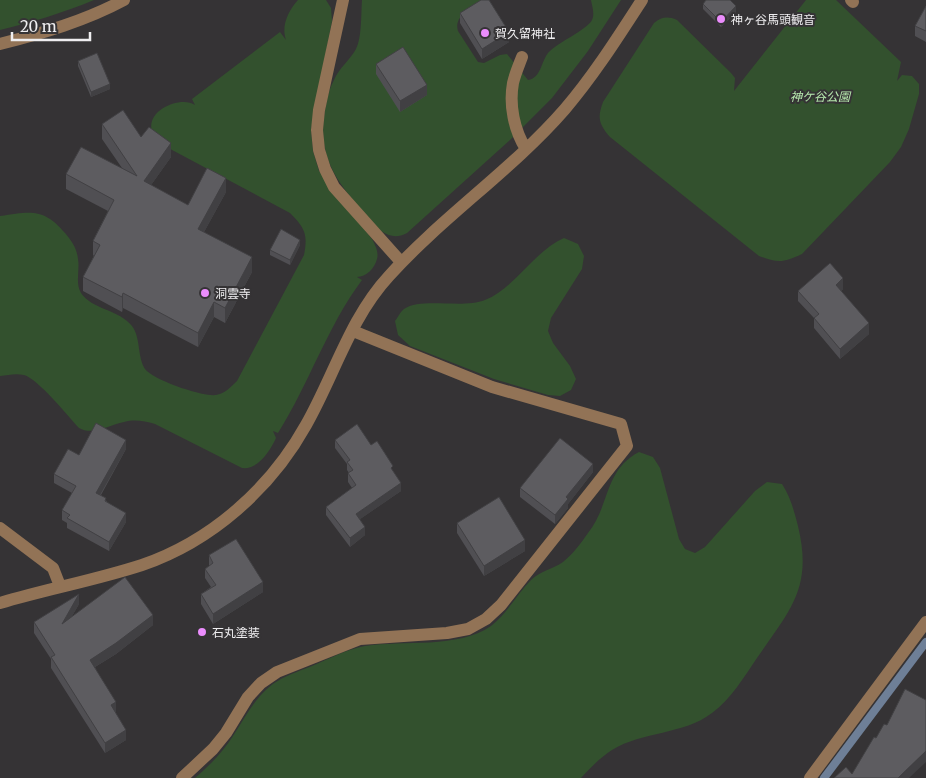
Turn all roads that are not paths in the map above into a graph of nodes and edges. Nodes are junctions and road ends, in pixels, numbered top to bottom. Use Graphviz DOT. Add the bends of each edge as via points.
graph roads {
  1 [pos="124,0"];
  2 [pos="342,0"];
  3 [pos="642,0"];
  4 [pos="0,44"];
  5 [pos="522,57"];
  6 [pos="526,149"];
  7 [pos="401,262"];
  8 [pos="352,331"];
  9 [pos="0,528"];
  10 [pos="60,586"];
  11 [pos="0,603"];
  12 [pos="926,622"];
  13 [pos="182,778"];
  14 [pos="810,778"];
  1 -- 4 [label="street" via="79,21"];
  2 -- 7 [label="street" via="319,110 319,150 334,187"];
  3 -- 6 [label="street" via="602,61 570,102"];
  5 -- 6 [label="street" via="513,83 512,112"];
  6 -- 7 [label="street"];
  7 -- 8 [label="street" via="368,304"];
  8 -- 10 [label="street" via="307,424 271,476 249,499 200,537 172,552 143,564"];
  8 -- 13 [label="street" via="492,387 621,424 627,446 501,605 486,619 468,629 447,633 360,639 277,672 248,697 213,749"];
  9 -- 10 [label="street" via="54,568"];
  10 -- 11 [label="street"];
  12 -- 14 [label="street"];
}
